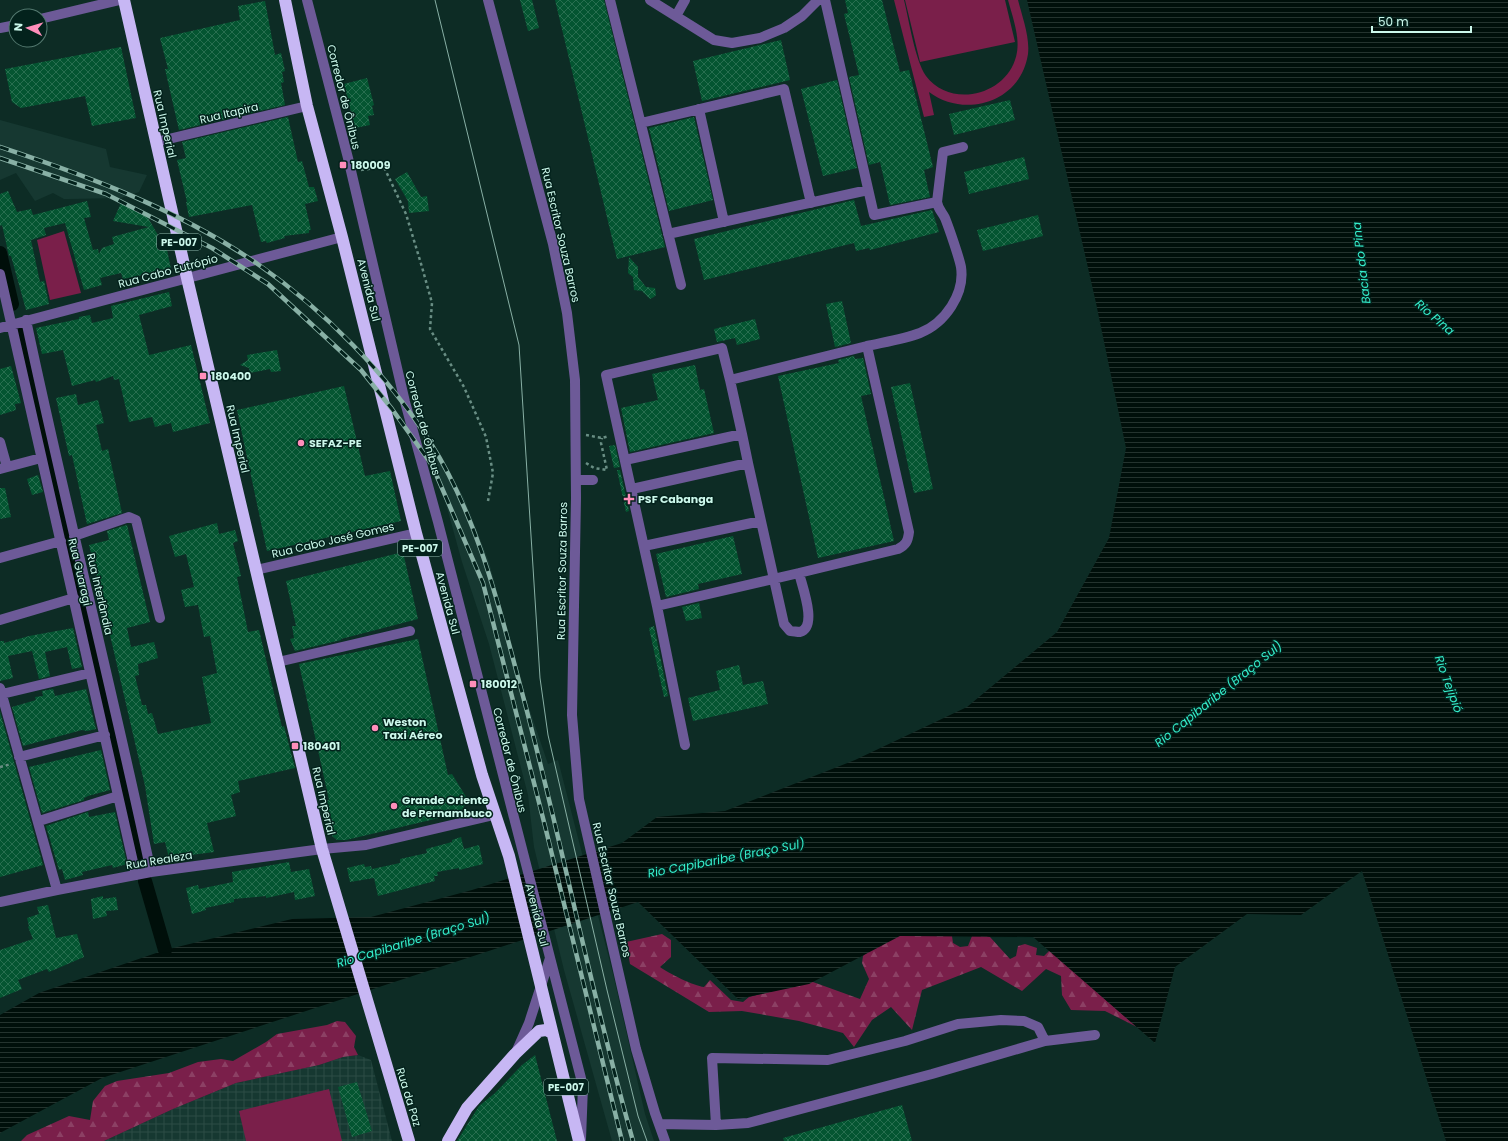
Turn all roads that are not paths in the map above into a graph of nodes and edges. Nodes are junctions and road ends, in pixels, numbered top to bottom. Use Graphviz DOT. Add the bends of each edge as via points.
graph roads {
  1 [pos="120,0"];
  2 [pos="124,0"];
  3 [pos="285,0"];
  4 [pos="307,0"];
  5 [pos="488,0"];
  6 [pos="610,0"];
  7 [pos="650,0"];
  8 [pos="685,0"];
  9 [pos="818,0"];
  10 [pos="825,0"];
  11 [pos="676,16"];
  12 [pos="48,17"];
  13 [pos="307,106"];
  14 [pos="699,110"];
  15 [pos="641,123"];
  16 [pos="156,142"];
  17 [pos="963,148"];
  18 [pos="868,190"];
  19 [pos="811,202"];
  20 [pos="936,202"];
  21 [pos="724,222"];
  22 [pos="668,234"];
  23 [pos="342,237"];
  24 [pos="0,274"];
  25 [pos="187,278"];
  26 [pos="681,285"];
  27 [pos="26,320"];
  28 [pos="10,325"];
  29 [pos="0,328"];
  30 [pos="867,346"];
  31 [pos="730,380"];
  32 [pos="742,434"];
  33 [pos="0,442"];
  34 [pos="41,458"];
  35 [pos="625,460"];
  36 [pos="748,463"];
  37 [pos="4,468"];
  38 [pos="576,480"];
  39 [pos="593,480"];
  40 [pos="632,489"];
  41 [pos="761,521"];
  42 [pos="416,533"];
  43 [pos="74,536"];
  44 [pos="61,541"];
  45 [pos="644,546"];
  46 [pos="0,558"];
  47 [pos="256,570"];
  48 [pos="799,573"];
  49 [pos="774,579"];
  50 [pos="74,598"];
  51 [pos="657,606"];
  52 [pos="160,618"];
  53 [pos="0,620"];
  54 [pos="410,631"];
  55 [pos="278,662"];
  56 [pos="90,673"];
  57 [pos="1,691"];
  58 [pos="105,735"];
  59 [pos="685,745"];
  60 [pos="19,757"];
  61 [pos="118,796"];
  62 [pos="494,815"];
  63 [pos="38,821"];
  64 [pos="322,849"];
  65 [pos="151,872"];
  66 [pos="136,875"];
  67 [pos="57,890"];
  68 [pos="0,902"];
  69 [pos="550,957"];
  70 [pos="541,984"];
  71 [pos="552,1033"];
  72 [pos="1095,1035"];
  73 [pos="1045,1042"];
  74 [pos="516,1054"];
  75 [pos="384,1061"];
  76 [pos="659,1124"];
  77 [pos="716,1125"];
  78 [pos="409,1141"];
  79 [pos="448,1141"];
  80 [pos="580,1141"];
  81 [pos="666,1141"];
  1 -- 12 [label="street"];
  2 -- 16 [label="highway, Rua Imperial / PE-007"];
  3 -- 13 [label="highway, Avenida Sul / PE-007"];
  4 -- 69 [label="street, Corredor de Ônibus" via="351,172 405,402"];
  5 -- 38 [label="street, Rua Escritor Souza Barros" via="556,260 567,313 575,380"];
  6 -- 15 [label="street"];
  7 -- 11 [label="street"];
  8 -- 11 [label="street"];
  9 -- 11 [label="street" via="802,16 784,28 760,38 732,43 714,40"];
  10 -- 18 [label="street"];
  13 -- 16 [label="street, Rua Itapira"];
  13 -- 23 [label="highway, Avenida Sul / PE-007"];
  14 -- 15 [label="street"];
  14 -- 19 [label="street" via="784,89"];
  14 -- 21 [label="street"];
  15 -- 22 [label="street"];
  16 -- 25 [label="highway, Rua Imperial / PE-007"];
  17 -- 20 [label="street" via="943,152"];
  18 -- 19 [label="street"];
  18 -- 20 [label="street" via="874,215"];
  19 -- 21 [label="street"];
  20 -- 30 [label="street" via="961,267 960,288 952,305 936,324 921,332"];
  21 -- 22 [label="street"];
  22 -- 26 [label="street"];
  23 -- 25 [label="street, Rua Cabo Eutrópio"];
  23 -- 42 [label="highway, Avenida Sul / PE-007"];
  24 -- 28 [label="street, Rua Guaragi"];
  25 -- 27 [label="street, Rua Cabo Eutrópio"];
  25 -- 47 [label="highway, Rua Imperial / PE-007"];
  27 -- 28 [label="street, Rua Cabo Eutrópio"];
  27 -- 43 [label="street, Rua Interlândia"];
  28 -- 29 [label="street, Rua Cabo Eutrópio"];
  28 -- 34 [label="street, Rua Guaragi"];
  30 -- 31 [label="street"];
  30 -- 48 [label="street" via="908,540 898,549"];
  31 -- 32 [label="street"];
  31 -- 35 [label="street" via="722,348 606,375"];
  32 -- 35 [label="street"];
  32 -- 36 [label="street"];
  33 -- 37 [label="street"];
  34 -- 37 [label="street"];
  34 -- 44 [label="street, Rua Guaragi"];
  35 -- 40 [label="street"];
  36 -- 40 [label="street"];
  36 -- 41 [label="street"];
  38 -- 39 [label="street"];
  38 -- 76 [label="street, Rua Escritor Souza Barros" via="572,715 579,798 636,1049"];
  40 -- 45 [label="street"];
  41 -- 45 [label="street"];
  41 -- 49 [label="street"];
  42 -- 47 [label="street, Rua Cabo José Gomes"];
  42 -- 62 [label="highway, Avenida Sul / PE-007"];
  43 -- 52 [label="street" via="129,518 136,520"];
  43 -- 65 [label="street, Rua Interlândia"];
  44 -- 46 [label="street"];
  44 -- 50 [label="street, Rua Guaragi"];
  45 -- 51 [label="street"];
  47 -- 55 [label="highway, Rua Imperial / PE-007"];
  48 -- 49 [label="street"];
  48 -- 49 [label="street" via="810,618 807,627 800,632 790,631 784,624"];
  49 -- 51 [label="street"];
  50 -- 53 [label="street"];
  50 -- 56 [label="street, Rua Guaragi"];
  51 -- 59 [label="street"];
  54 -- 55 [label="street"];
  55 -- 64 [label="highway, Rua Imperial / PE-007"];
  56 -- 57 [label="street"];
  56 -- 58 [label="street, Rua Guaragi"];
  57 -- 60 [label="street"];
  58 -- 60 [label="street"];
  58 -- 61 [label="street, Rua Guaragi"];
  60 -- 63 [label="street"];
  61 -- 63 [label="street"];
  61 -- 66 [label="street, Rua Guaragi"];
  62 -- 64 [label="street, Rua Realeza" via="366,845"];
  62 -- 70 [label="highway, Avenida Sul / PE-007" via="509,856"];
  63 -- 67 [label="street"];
  64 -- 65 [label="street, Rua Realeza"];
  64 -- 75 [label="highway, Rua Imperial / PE-007"];
  65 -- 66 [label="street, Rua Realeza"];
  66 -- 67 [label="street, Rua Realeza"];
  67 -- 68 [label="street, Rua Realeza"];
  69 -- 70 [label="street"];
  69 -- 80 [label="street" via="582,1086"];
  70 -- 71 [label="highway, Avenida Sul / PE-007"];
  70 -- 74 [label="street"];
  71 -- 74 [label="highway" via="546,1030 539,1031"];
  71 -- 80 [label="highway, Avenida Sul / PE-007"];
  72 -- 73 [label="street"];
  73 -- 77 [label="street" via="748,1123"];
  73 -- 77 [label="street" via="1038,1027 1024,1021 1001,1020 958,1024 905,1041 828,1060 712,1058"];
  74 -- 79 [label="highway" via="467,1108"];
  75 -- 78 [label="highway, Rua da Paz / PE-007"];
  76 -- 77 [label="street"];
  76 -- 81 [label="street, Rua Escritor Souza Barros"];
}
